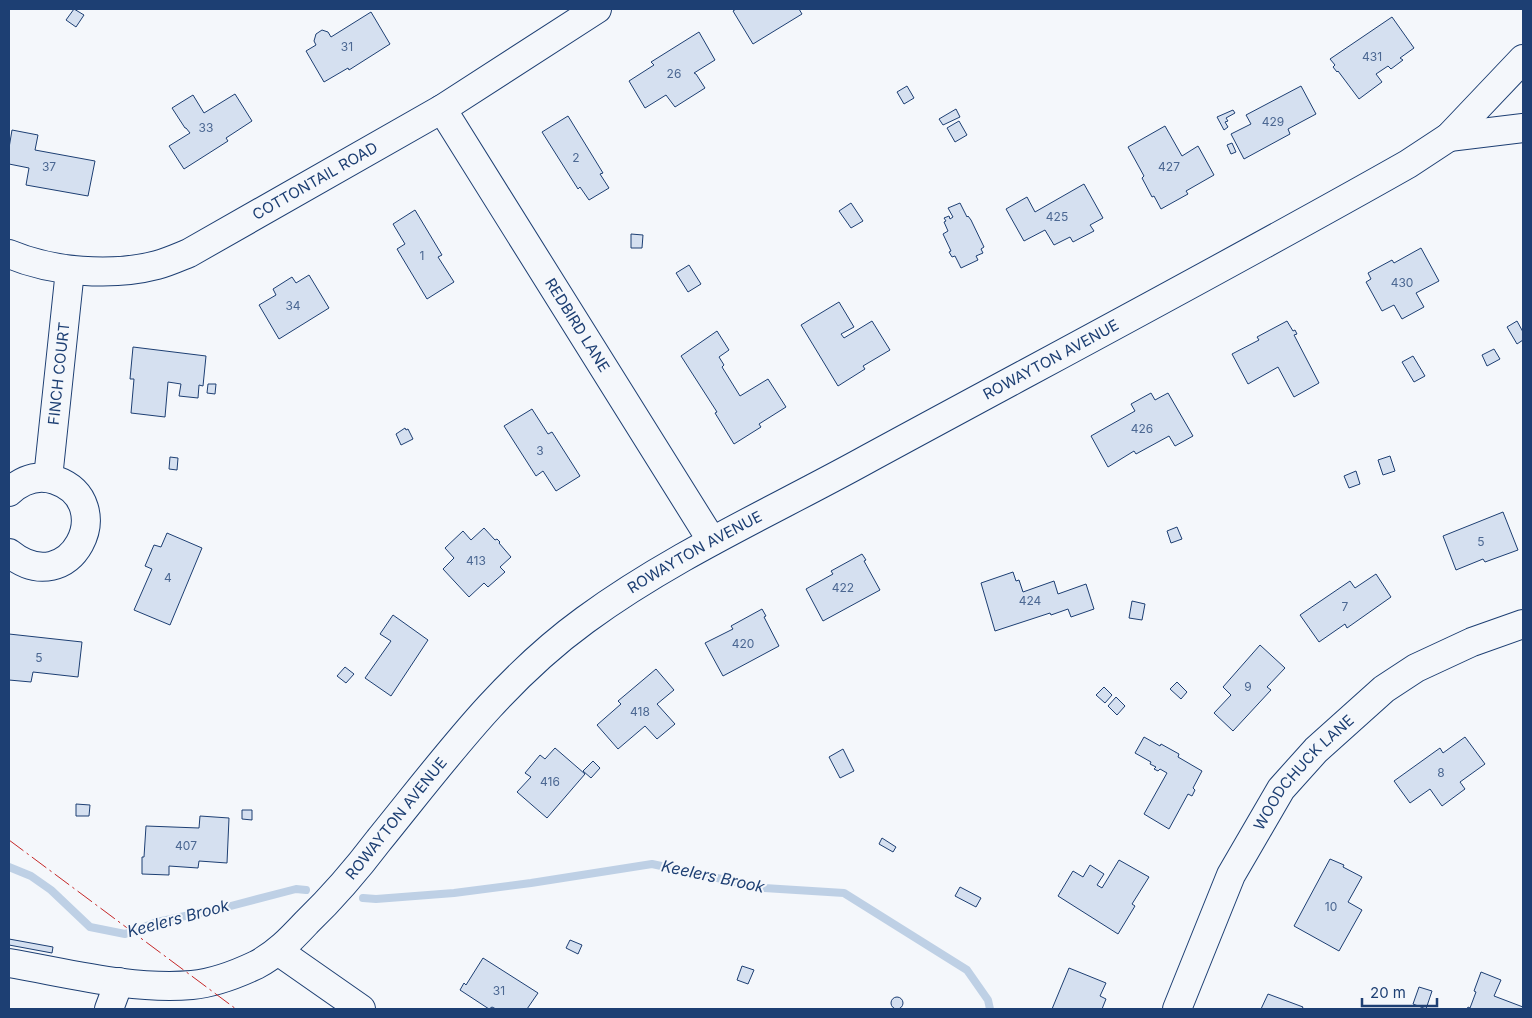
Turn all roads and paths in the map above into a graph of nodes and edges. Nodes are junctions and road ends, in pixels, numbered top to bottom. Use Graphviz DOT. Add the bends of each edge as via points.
graph roads {
  1 [pos="597,9"];
  2 [pos="1523,59"];
  3 [pos="442,109"];
  4 [pos="1523,128"];
  5 [pos="1449,137"];
  6 [pos="9,254"];
  7 [pos="70,270"];
  8 [pos="48,478"];
  9 [pos="9,492"];
  10 [pos="712,541"];
  11 [pos="9,553"];
  12 [pos="1523,624"];
  13 [pos="278,951"];
  14 [pos="9,963"];
  15 [pos="119,982"];
  16 [pos="110,1009"];
  17 [pos="361,1009"];
  18 [pos="1177,1009"];
  1 -- 3 [label="street, COTTONTAIL ROAD"];
  2 -- 5 [label="street, ROWAYTON AVENUE"];
  3 -- 7 [label="street, COTTONTAIL ROAD" via="189,253 138,268"];
  3 -- 10 [label="street, REDBIRD LANE"];
  4 -- 5 [label="street, ROWAYTON AVENUE"];
  5 -- 10 [label="street, ROWAYTON AVENUE" via="1364,189"];
  6 -- 7 [label="street, COTTONTAIL ROAD" via="29,262"];
  7 -- 8 [label="street, FINCH COURT"];
  8 -- 9 [label="street" via="32,478"];
  8 -- 11 [label="street" via="75,492 83,506 84,536 76,550 50,566 34,566"];
  10 -- 13 [label="street, ROWAYTON AVENUE" via="634,586 539,656 476,721 324,906"];
  12 -- 18 [label="street, WOODCHUCK LANE" via="1472,642 1416,668 1384,689 1298,769 1281,789 1230,875"];
  13 -- 15 [label="street, ROWAYTON AVENUE" via="256,965 196,985"];
  13 -- 17 [label="street"];
  14 -- 15 [label="street, ROWAYTON AVENUE"];
  15 -- 16 [label="street"];
}
